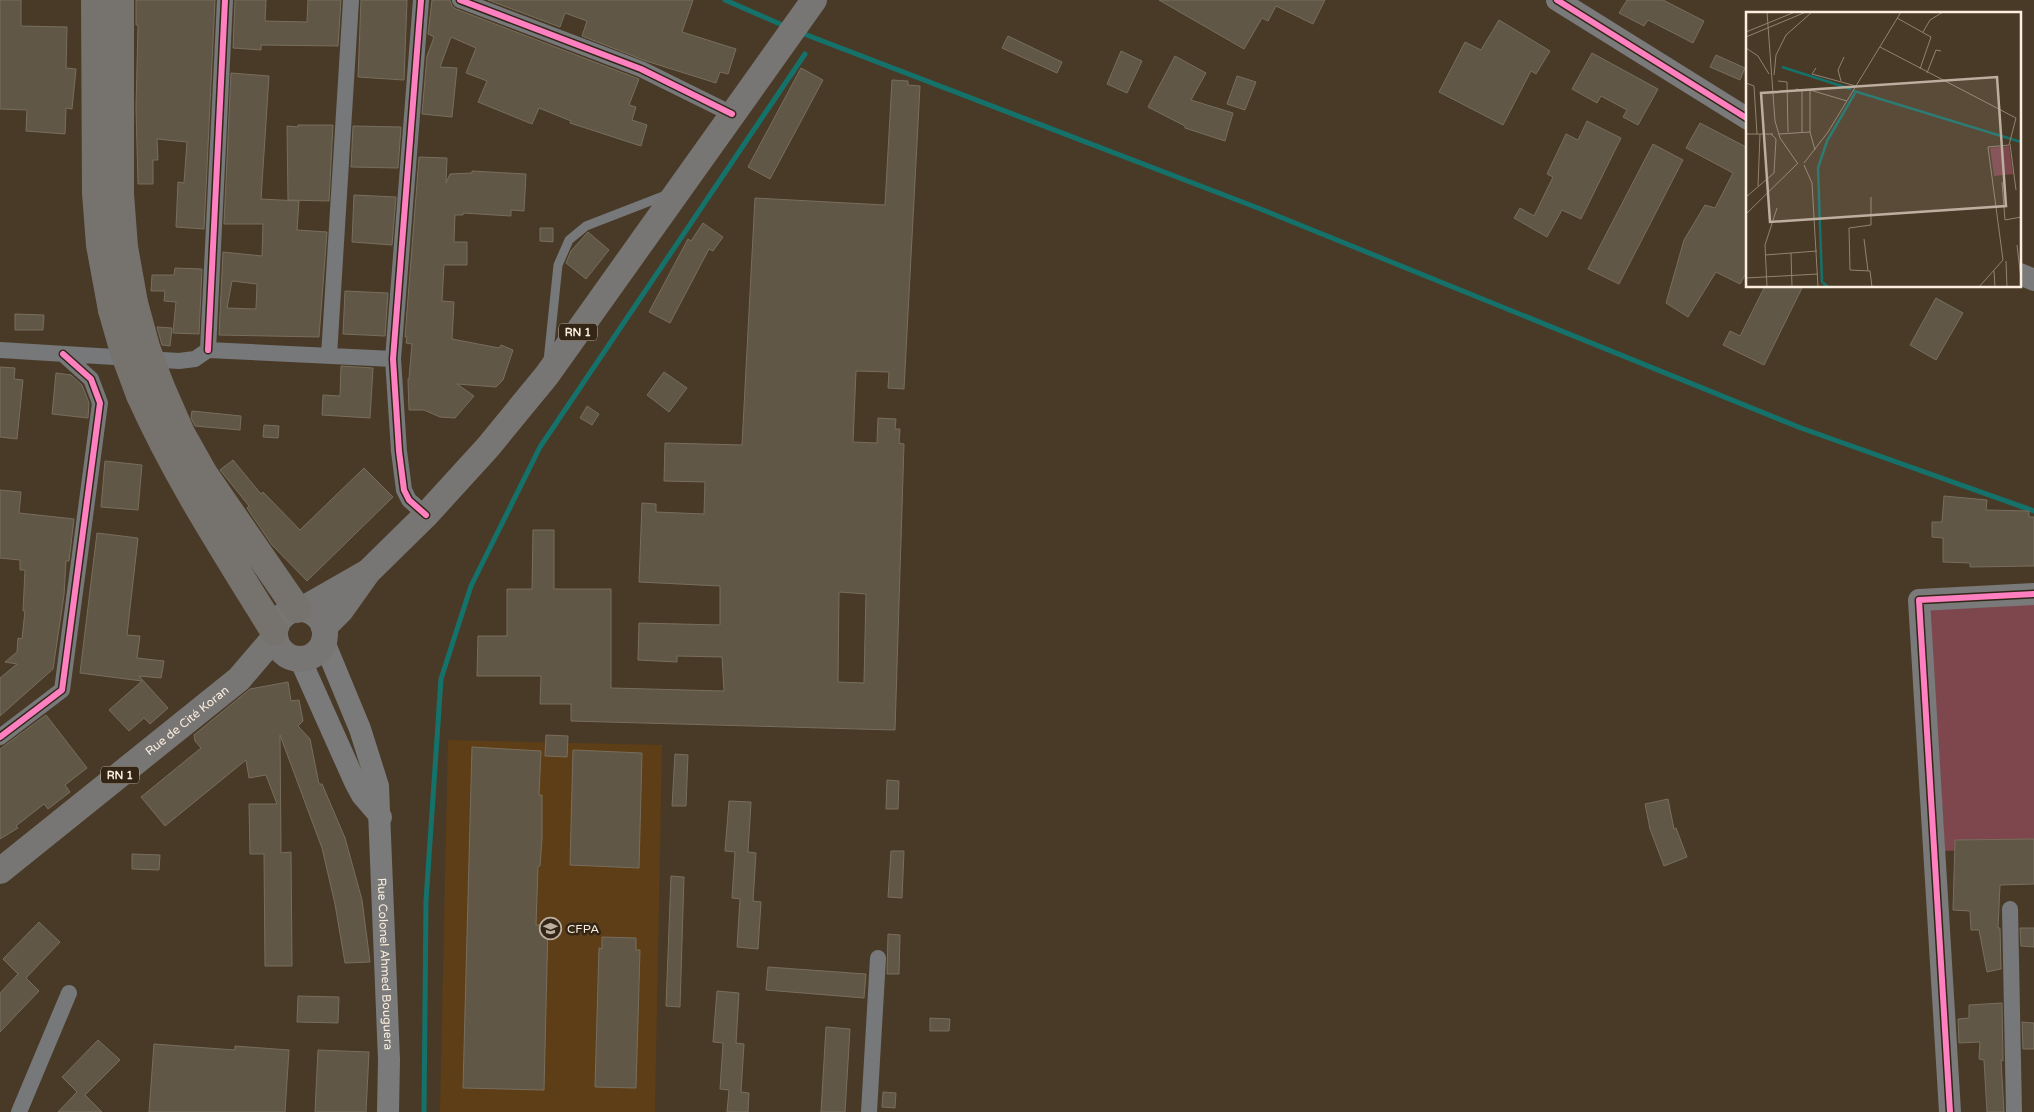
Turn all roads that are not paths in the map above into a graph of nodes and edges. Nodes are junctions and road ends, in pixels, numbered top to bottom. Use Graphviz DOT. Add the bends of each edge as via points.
graph roads {
  1 [pos="95,0"];
  2 [pos="120,0"];
  3 [pos="226,0"];
  4 [pos="352,0"];
  5 [pos="421,0"];
  6 [pos="460,0"];
  7 [pos="814,0"];
  8 [pos="1557,0"];
  9 [pos="732,114"];
  10 [pos="1746,118"];
  11 [pos="678,190"];
  12 [pos="2022,275"];
  13 [pos="2034,280"];
  14 [pos="123,306"];
  15 [pos="0,350"];
  16 [pos="208,350"];
  17 [pos="63,354"];
  18 [pos="329,356"];
  19 [pos="393,359"];
  20 [pos="547,375"];
  21 [pos="150,390"];
  22 [pos="426,515"];
  23 [pos="368,572"];
  24 [pos="2034,594"];
  25 [pos="300,609"];
  26 [pos="274,635"];
  27 [pos="324,635"];
  28 [pos="296,659"];
  29 [pos="239,678"];
  30 [pos="0,738"];
  31 [pos="381,818"];
  32 [pos="0,870"];
  33 [pos="2010,909"];
  34 [pos="878,958"];
  35 [pos="69,993"];
  36 [pos="19,1112"];
  37 [pos="388,1112"];
  38 [pos="869,1112"];
  39 [pos="1950,1112"];
  40 [pos="2014,1112"];
  1 -- 14 [label="highway" via="96,193 100,245"];
  2 -- 14 [label="highway"];
  3 -- 16 [label="street"];
  4 -- 18 [label="street"];
  5 -- 19 [label="street"];
  6 -- 9 [label="street" via="641,69"];
  7 -- 9 [label="main road, RN 1"];
  8 -- 10 [label="street"];
  9 -- 11 [label="main road, RN 1"];
  11 -- 20 [label="main road, RN 1"];
  11 -- 20 [label="lane" via="586,226 569,240 558,265"];
  12 -- 13 [label="street"];
  14 -- 21 [label="highway, bridge" via="146,347"];
  15 -- 17 [label="street"];
  16 -- 17 [label="street" via="195,359 179,361"];
  16 -- 18 [label="street"];
  17 -- 30 [label="street" via="91,379 100,403 62,690"];
  18 -- 19 [label="street"];
  19 -- 22 [label="street" via="404,490 409,500"];
  20 -- 22 [label="main road, RN 1"];
  21 -- 25 [label="highway" via="181,433 204,474"];
  21 -- 26 [label="highway" via="164,447"];
  22 -- 23 [label="main road, RN 1"];
  23 -- 25 [label="main road, RN 1"];
  23 -- 27 [label="main road, RN 1"];
  24 -- 39 [label="street" via="1918,600"];
  25 -- 26 [label="main road" via="290,610 279,618"];
  25 -- 27 [label="main road" via="317,615"];
  26 -- 28 [label="main road" via="281,651"];
  26 -- 29 [label="main road, Rue de Cité Koran / RN 1"];
  27 -- 28 [label="main road" via="315,654"];
  27 -- 31 [label="street, Rue Colonel Ahmed Bouguera" via="375,771"];
  28 -- 29 [label="main road, RN 1"];
  28 -- 31 [label="street" via="355,782"];
  29 -- 32 [label="main road, Rue de Cité Koran / RN 1"];
  31 -- 37 [label="street, Rue Colonel Ahmed Bouguera"];
  33 -- 40 [label="street"];
  34 -- 38 [label="street"];
  35 -- 36 [label="street"];
}
